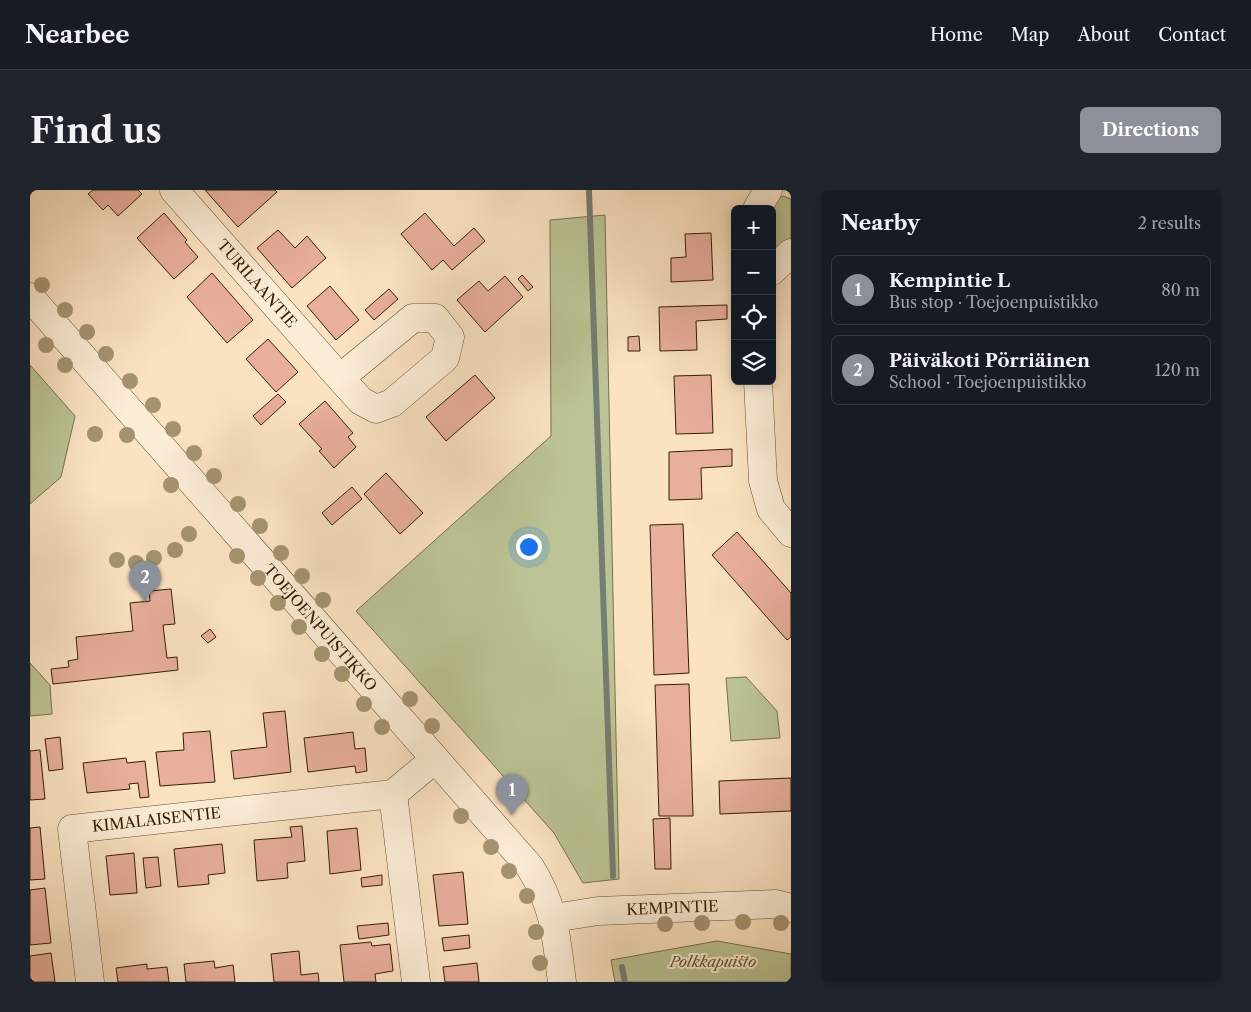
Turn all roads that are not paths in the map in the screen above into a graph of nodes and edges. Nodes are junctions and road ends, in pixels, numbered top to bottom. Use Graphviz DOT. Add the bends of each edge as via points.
graph roads {
  1 [pos="174,190"];
  2 [pos="768,190"];
  3 [pos="759,205"];
  4 [pos="791,253"];
  5 [pos="776,267"];
  6 [pos="30,296"];
  7 [pos="340,378"];
  8 [pos="758,385"];
  9 [pos="791,533"];
  10 [pos="435,759"];
  11 [pos="393,794"];
  12 [pos="791,908"];
  13 [pos="554,918"];
  14 [pos="90,982"];
  15 [pos="416,982"];
  16 [pos="562,982"];
  1 -- 7 [label="street, TURILAANTIE"];
  2 -- 3 [label="street"];
  4 -- 5 [label="street"];
  6 -- 10 [label="street, TOEJOENPUISTIKKO"];
  8 -- 9 [label="street" via="763,481 771,509"];
  10 -- 11 [label="street"];
  10 -- 13 [label="street, TOEJOENPUISTIKKO" via="530,867 544,890"];
  11 -- 14 [label="street, KIMALAISENTIE" via="72,829"];
  11 -- 15 [label="street"];
  12 -- 13 [label="street, KEMPINTIE" via="776,904 598,911"];
  13 -- 16 [label="street, TOEJOENPUISTIKKO"];
}
